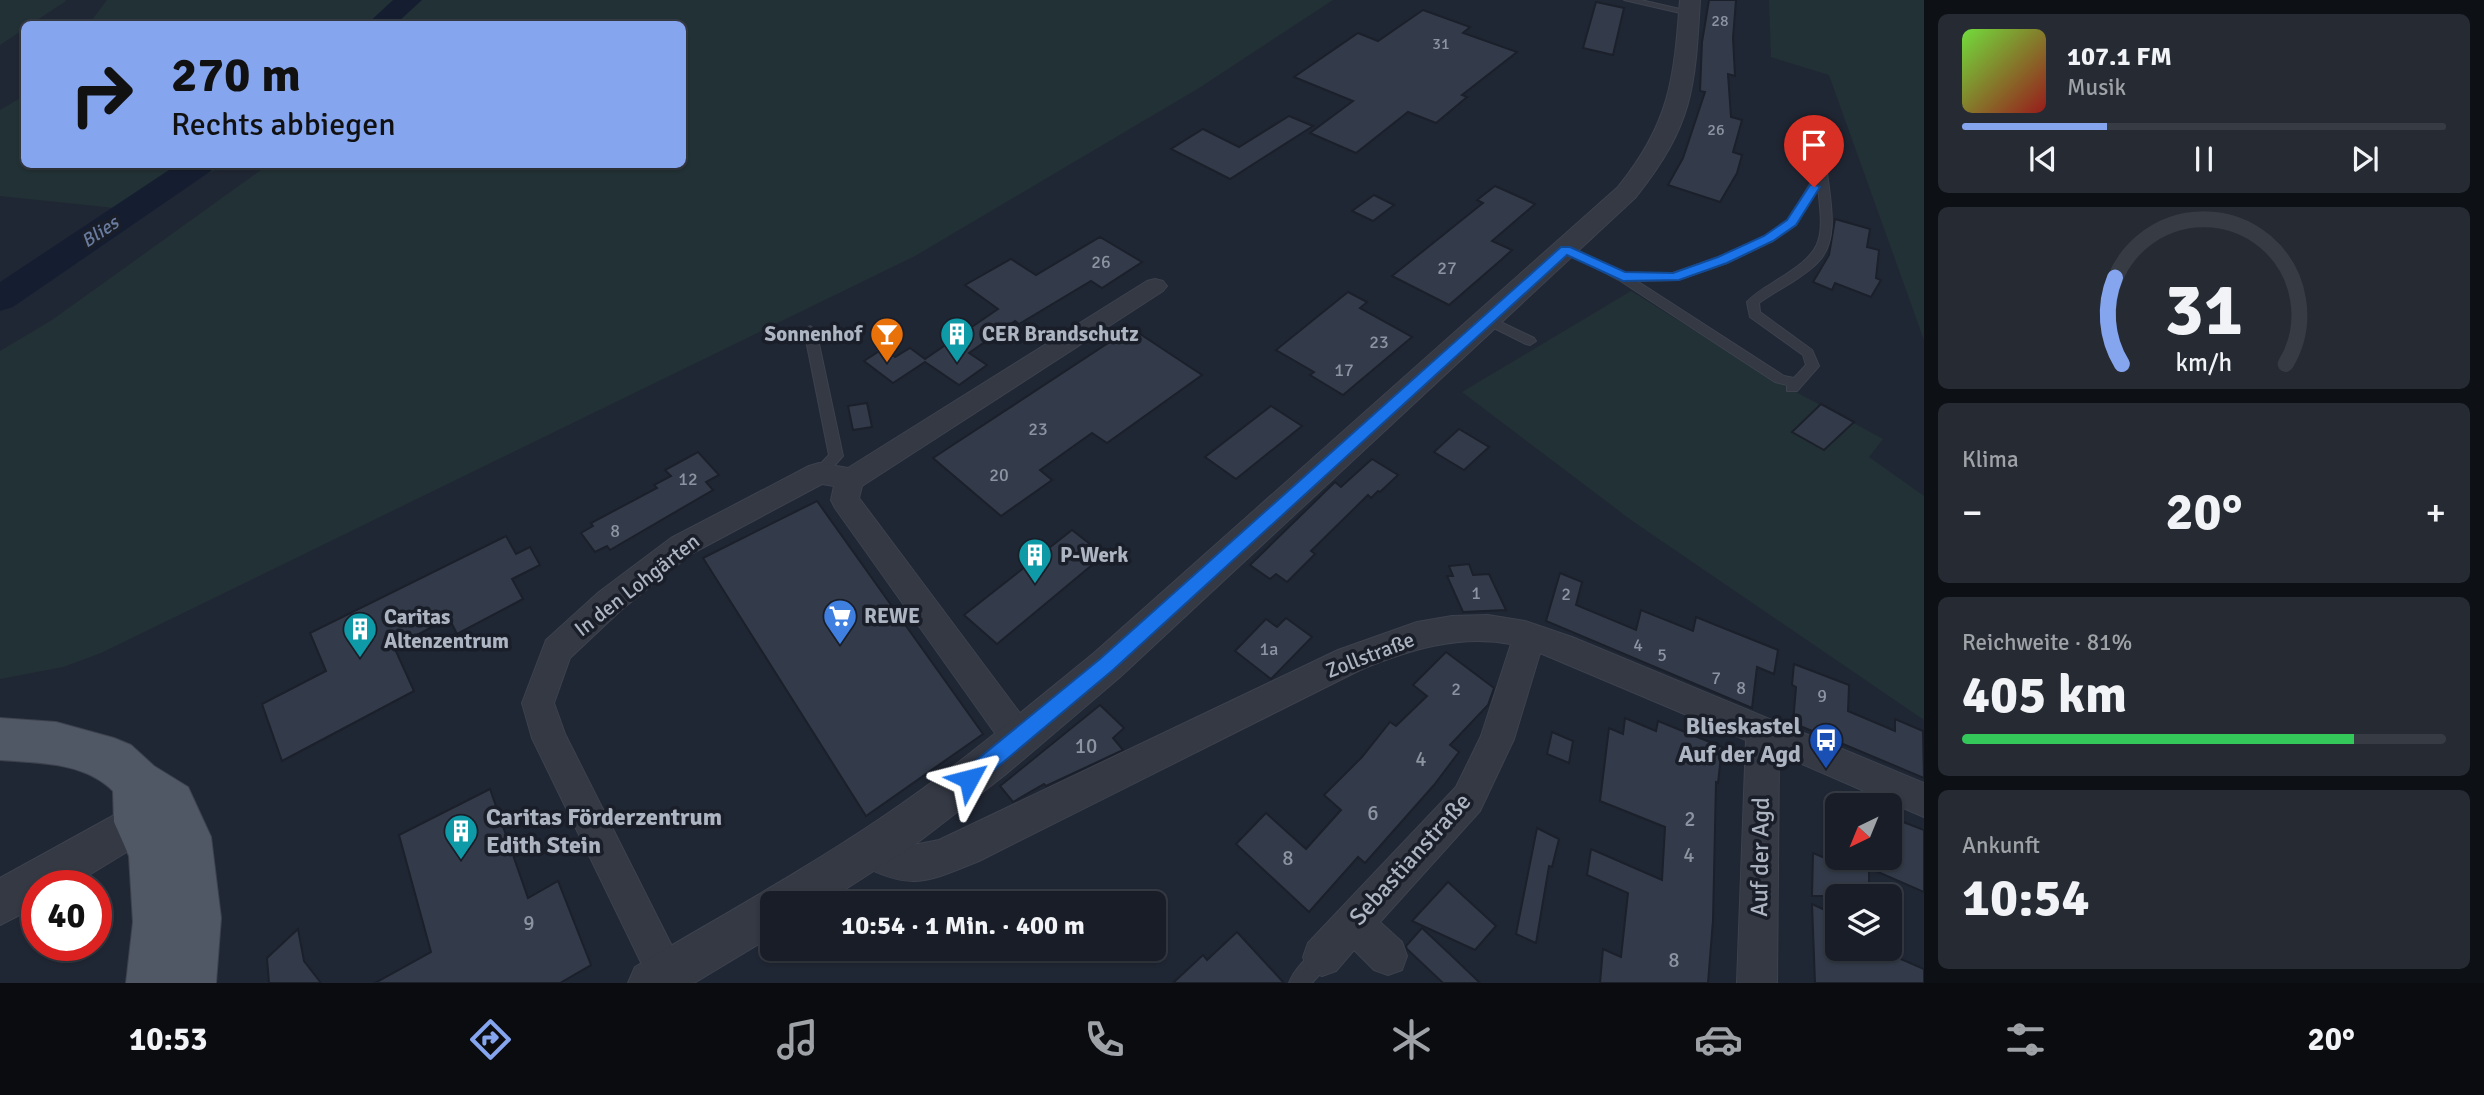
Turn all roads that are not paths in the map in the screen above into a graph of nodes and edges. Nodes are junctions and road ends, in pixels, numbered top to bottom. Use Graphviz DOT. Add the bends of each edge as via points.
graph roads {
  1 [pos="1628,0"];
  2 [pos="1690,6"];
  3 [pos="1566,249"];
  4 [pos="1623,276"];
  5 [pos="1154,286"];
  6 [pos="1488,320"];
  7 [pos="810,330"];
  8 [pos="1530,341"];
  9 [pos="819,473"];
  10 [pos="852,479"];
  11 [pos="1529,636"];
  12 [pos="1763,730"];
  13 [pos="0,739"];
  14 [pos="1019,739"];
  15 [pos="1924,800"];
  16 [pos="149,802"];
  17 [pos="870,850"];
  18 [pos="803,891"];
  19 [pos="0,903"];
  20 [pos="760,917"];
  21 [pos="1353,923"];
  22 [pos="1388,956"];
  23 [pos="1322,957"];
  24 [pos="659,978"];
  25 [pos="153,983"];
  26 [pos="189,983"];
  27 [pos="1299,983"];
  28 [pos="1758,983"];
  1 -- 2 [label="lane"];
  2 -- 3 [label="street" via="1681,95 1675,121 1660,151 1627,192"];
  3 -- 4 [label="lane"];
  3 -- 6 [label="street"];
  4 -- 4 [label="lane" via="1793,385 1813,366 1808,353 1754,314 1753,302 1819,252 1826,219 1822,172 1792,223 1769,239 1674,277"];
  5 -- 10 [label="street"];
  6 -- 8 [label="lane"];
  6 -- 14 [label="street"];
  7 -- 9 [label="lane" via="836,456"];
  9 -- 10 [label="street"];
  9 -- 24 [label="street, In den Lohgärten" via="681,546 610,601 557,650 538,703 549,738"];
  10 -- 14 [label="street" via="845,500"];
  11 -- 12 [label="street, Zollstraße"];
  11 -- 17 [label="street, Zollstraße" via="1473,629 1389,643 966,848 923,864 893,864"];
  11 -- 21 [label="street, Sebastianstraße" via="1497,739 1468,800"];
  12 -- 15 [label="street, Zollstraße"];
  12 -- 28 [label="street, Auf der Agd"];
  13 -- 16 [label="main road" via="55,743 114,760"];
  14 -- 17 [label="street"];
  16 -- 19 [label="street"];
  16 -- 25 [label="main road" via="159,922"];
  16 -- 26 [label="main road" via="186,837 195,918"];
  17 -- 18 [label="street"];
  20 -- 24 [label="street"];
  21 -- 22 [label="street"];
  21 -- 23 [label="street, Sebastianstraße"];
  23 -- 27 [label="lane"];
}
